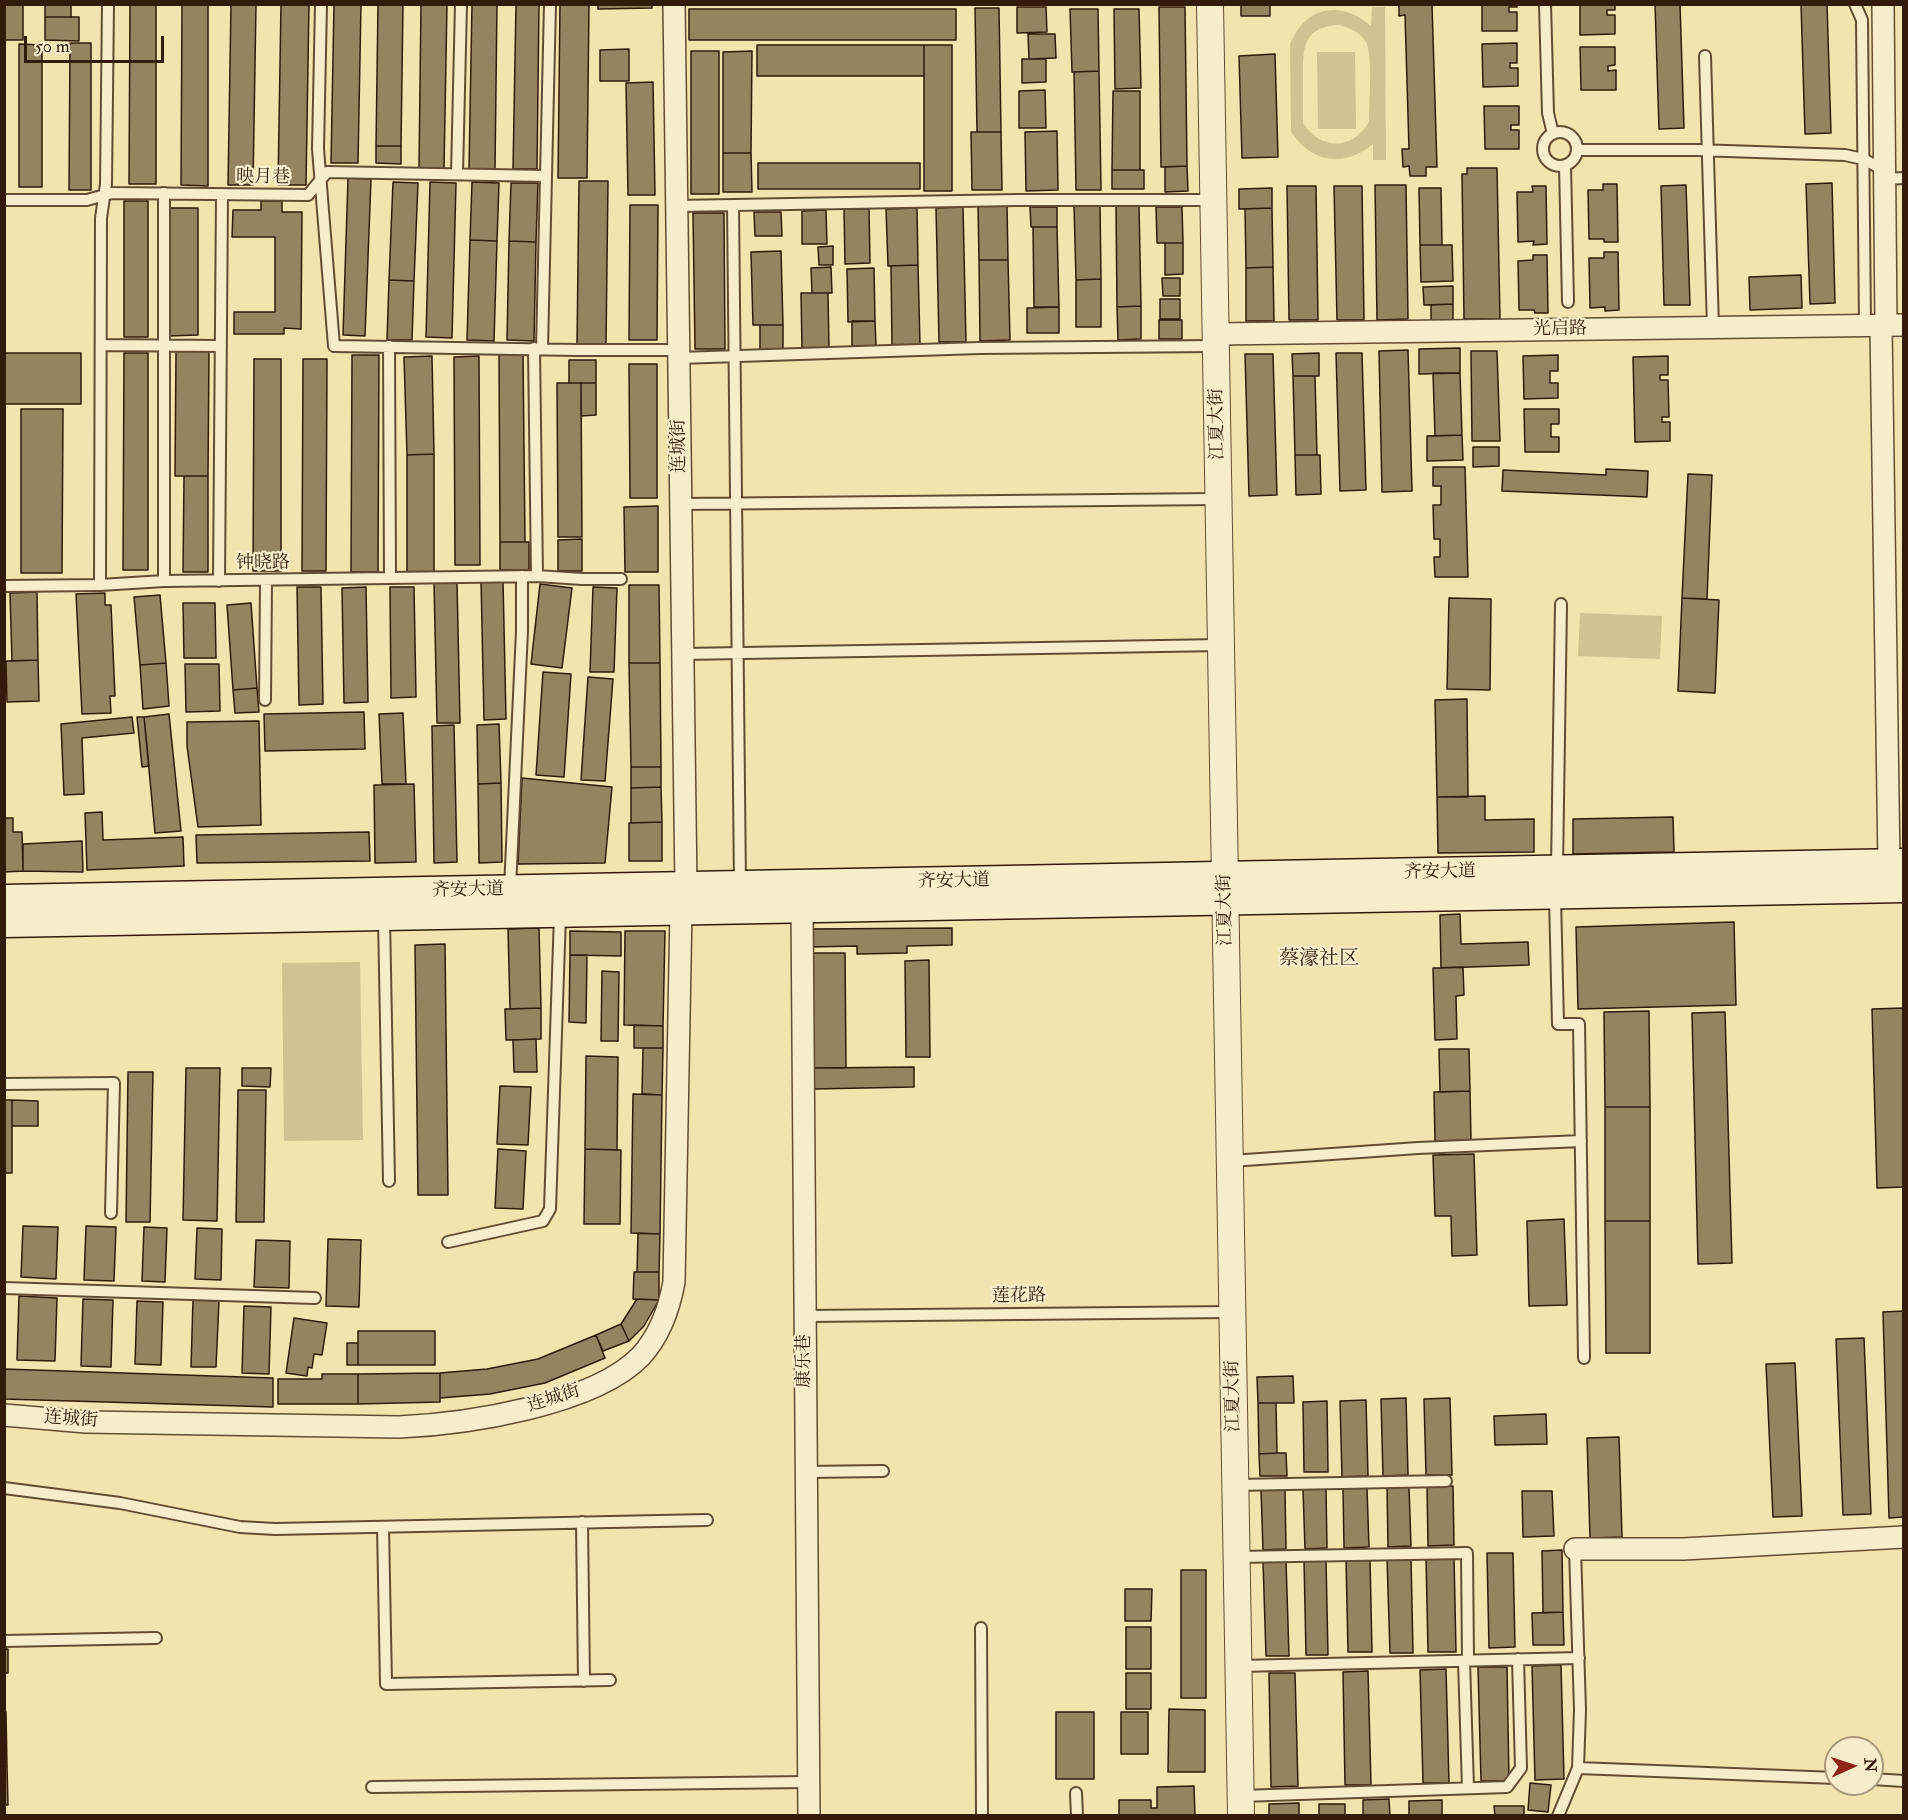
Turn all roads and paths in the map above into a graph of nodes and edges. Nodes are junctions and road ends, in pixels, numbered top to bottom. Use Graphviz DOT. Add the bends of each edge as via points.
graph roads {
  1 [pos="108,4"];
  2 [pos="321,4"];
  3 [pos="461,4"];
  4 [pos="550,4"];
  5 [pos="674,4"];
  6 [pos="1210,4"];
  7 [pos="1545,4"];
  8 [pos="1855,4"];
  9 [pos="1883,4"];
  10 [pos="1705,56"];
  11 [pos="1553,134"];
  12 [pos="1577,150"];
  13 [pos="1708,150"];
  14 [pos="1863,159"];
  15 [pos="1565,165"];
  16 [pos="457,174"];
  17 [pos="546,176"];
  18 [pos="1891,176"];
  19 [pos="321,180"];
  20 [pos="164,193"];
  21 [pos="222,194"];
  22 [pos="104,195"];
  23 [pos="4,200"];
  24 [pos="1213,200"];
  25 [pos="734,205"];
  26 [pos="677,206"];
  27 [pos="1568,302"];
  28 [pos="1884,326"];
  29 [pos="1713,328"];
  30 [pos="1216,340"];
  31 [pos="100,345"];
  32 [pos="164,345"];
  33 [pos="221,346"];
  34 [pos="389,346"];
  35 [pos="538,348"];
  36 [pos="679,354"];
  37 [pos="735,356"];
  38 [pos="1219,499"];
  39 [pos="736,503"];
  40 [pos="681,504"];
  41 [pos="522,576"];
  42 [pos="537,576"];
  43 [pos="390,578"];
  44 [pos="621,579"];
  45 [pos="266,580"];
  46 [pos="164,581"];
  47 [pos="219,581"];
  48 [pos="100,585"];
  49 [pos="4,586"];
  50 [pos="1561,604"];
  51 [pos="1221,645"];
  52 [pos="737,653"];
  53 [pos="683,654"];
  54 [pos="265,700"];
  55 [pos="1899,872"];
  56 [pos="1556,882"];
  57 [pos="740,886"];
  58 [pos="1226,888"];
  59 [pos="510,890"];
  60 [pos="683,898"];
  61 [pos="4,900"];
  62 [pos="802,907"];
  63 [pos="560,912"];
  64 [pos="384,915"];
  65 [pos="4,922"];
  66 [pos="4,1084"];
  67 [pos="1581,1141"];
  68 [pos="1230,1161"];
  69 [pos="389,1181"];
  70 [pos="111,1213"];
  71 [pos="448,1242"];
  72 [pos="4,1288"];
  73 [pos="315,1298"];
  74 [pos="1233,1312"];
  75 [pos="805,1316"];
  76 [pos="1584,1358"];
  77 [pos="4,1415"];
  78 [pos="883,1471"];
  79 [pos="806,1472"];
  80 [pos="1446,1481"];
  81 [pos="1236,1485"];
  82 [pos="4,1488"];
  83 [pos="707,1520"];
  84 [pos="582,1522"];
  85 [pos="383,1527"];
  86 [pos="1904,1537"];
  87 [pos="1575,1549"];
  88 [pos="1237,1557"];
  89 [pos="981,1628"];
  90 [pos="156,1638"];
  91 [pos="4,1641"];
  92 [pos="1579,1658"];
  93 [pos="1518,1659"];
  94 [pos="1466,1661"];
  95 [pos="1239,1666"];
  96 [pos="610,1680"];
  97 [pos="584,1681"];
  98 [pos="1578,1768"];
  99 [pos="1824,1778"];
  100 [pos="1884,1780"];
  101 [pos="1904,1781"];
  102 [pos="808,1782"];
  103 [pos="372,1787"];
  104 [pos="1468,1788"];
  105 [pos="1076,1793"];
  106 [pos="1241,1806"];
  107 [pos="809,1815"];
  108 [pos="982,1815"];
  109 [pos="1077,1815"];
  110 [pos="1558,1815"];
  1 -- 22 [label="lane"];
  2 -- 19 [label="lane"];
  3 -- 16 [label="lane"];
  4 -- 17 [label="lane"];
  5 -- 26 [label="street, 连城街"];
  6 -- 24 [label="street, 江夏大街"];
  7 -- 11 [label="lane" via="1548,113"];
  8 -- 14 [label="lane" via="1862,20"];
  9 -- 18 [label="street"];
  10 -- 13 [label="lane"];
  11 -- 12 [label="lane" via="1569,135"];
  11 -- 15 [label="lane" via="1545,141 1545,155 1554,165"];
  12 -- 13 [label="lane"];
  12 -- 15 [label="lane"];
  13 -- 14 [label="lane"];
  13 -- 29 [label="lane"];
  14 -- 18 [label="lane"];
  14 -- 28 [label="lane"];
  15 -- 27 [label="lane"];
  16 -- 17 [label="lane, 映月巷"];
  16 -- 19 [label="lane, 映月巷" via="327,172"];
  17 -- 35 [label="lane"];
  18 -- 28 [label="street"];
  19 -- 21 [label="lane, 映月巷" via="308,195"];
  19 -- 34 [label="lane" via="334,346"];
  20 -- 21 [label="lane, 映月巷"];
  20 -- 22 [label="lane, 映月巷"];
  20 -- 32 [label="lane"];
  21 -- 33 [label="lane"];
  22 -- 23 [label="lane, 映月巷" via="87,200"];
  22 -- 31 [label="lane"];
  24 -- 25 [label="lane"];
  24 -- 30 [label="street, 江夏大街"];
  25 -- 26 [label="lane"];
  25 -- 37 [label="lane"];
  26 -- 36 [label="street, 连城街"];
  28 -- 29 [label="street, 光启路"];
  28 -- 55 [label="street"];
  29 -- 30 [label="street, 光启路"];
  30 -- 37 [label="lane"];
  30 -- 38 [label="street, 江夏大街"];
  31 -- 32 [label="lane"];
  31 -- 48 [label="lane"];
  32 -- 33 [label="lane"];
  32 -- 46 [label="lane"];
  33 -- 47 [label="lane"];
  34 -- 35 [label="lane"];
  34 -- 43 [label="lane"];
  35 -- 36 [label="lane"];
  35 -- 42 [label="lane"];
  36 -- 37 [label="lane"];
  36 -- 40 [label="street, 连城街"];
  37 -- 39 [label="lane"];
  38 -- 39 [label="lane"];
  38 -- 51 [label="street, 江夏大街"];
  39 -- 40 [label="lane"];
  39 -- 52 [label="lane"];
  40 -- 53 [label="street, 连城街"];
  41 -- 42 [label="lane, 钟晓路"];
  41 -- 43 [label="lane, 钟晓路"];
  41 -- 59 [label="lane"];
  42 -- 44 [label="lane, 钟晓路"];
  43 -- 45 [label="lane, 钟晓路"];
  45 -- 47 [label="lane, 钟晓路"];
  45 -- 54 [label="lane"];
  46 -- 47 [label="lane, 钟晓路"];
  46 -- 48 [label="lane, 钟晓路"];
  48 -- 49 [label="lane, 钟晓路"];
  50 -- 56 [label="lane"];
  51 -- 52 [label="lane"];
  51 -- 58 [label="street, 江夏大街"];
  52 -- 53 [label="lane"];
  52 -- 57 [label="lane"];
  53 -- 60 [label="street, 连城街"];
  55 -- 56 [label="main road, 齐安大道"];
  56 -- 58 [label="main road, 齐安大道"];
  56 -- 67 [label="lane" via="1558,1024 1579,1024"];
  57 -- 58 [label="main road, 齐安大道"];
  57 -- 60 [label="main road, 齐安大道"];
  58 -- 62 [label="main road, 齐安大道"];
  58 -- 68 [label="street, 江夏大街"];
  59 -- 60 [label="main road, 齐安大道"];
  59 -- 61 [label="main road, 齐安大道"];
  60 -- 62 [label="main road, 齐安大道"];
  60 -- 63 [label="main road, 齐安大道"];
  60 -- 77 [label="street, 连城街" via="674,1282 659,1331 630,1366 592,1386 540,1405 483,1419 431,1425 86,1422"];
  62 -- 75 [label="street, 康乐巷"];
  63 -- 64 [label="main road, 齐安大道"];
  63 -- 71 [label="lane" via="550,1209 543,1221"];
  64 -- 65 [label="main road, 齐安大道"];
  64 -- 69 [label="lane"];
  66 -- 70 [label="lane" via="114,1083"];
  67 -- 68 [label="lane"];
  67 -- 76 [label="lane"];
  68 -- 74 [label="street, 江夏大街"];
  72 -- 73 [label="lane"];
  74 -- 75 [label="lane, 莲花路"];
  74 -- 81 [label="street, 江夏大街"];
  75 -- 79 [label="street, 康乐巷"];
  78 -- 79 [label="lane"];
  79 -- 102 [label="street, 康乐巷"];
  80 -- 81 [label="lane"];
  81 -- 88 [label="street, 江夏大街"];
  82 -- 85 [label="lane" via="120,1503 240,1527"];
  83 -- 84 [label="lane"];
  84 -- 85 [label="lane"];
  84 -- 97 [label="lane"];
  85 -- 97 [label="lane" via="386,1684"];
  86 -- 87 [label="street" via="1683,1549"];
  87 -- 92 [label="lane"];
  88 -- 94 [label="lane" via="1467,1553"];
  88 -- 95 [label="street, 江夏大街"];
  89 -- 108 [label="lane"];
  90 -- 91 [label="lane"];
  92 -- 93 [label="lane"];
  92 -- 98 [label="lane"];
  93 -- 94 [label="lane"];
  93 -- 104 [label="lane" via="1521,1768 1507,1787"];
  94 -- 95 [label="lane"];
  94 -- 104 [label="lane"];
  95 -- 106 [label="street, 江夏大街"];
  96 -- 97 [label="lane"];
  98 -- 99 [label="lane"];
  98 -- 110 [label="lane"];
  100 -- 101 [label="lane"];
  102 -- 103 [label="lane"];
  102 -- 107 [label="street, 康乐巷"];
  104 -- 106 [label="lane"];
  105 -- 109 [label="lane"];
}
